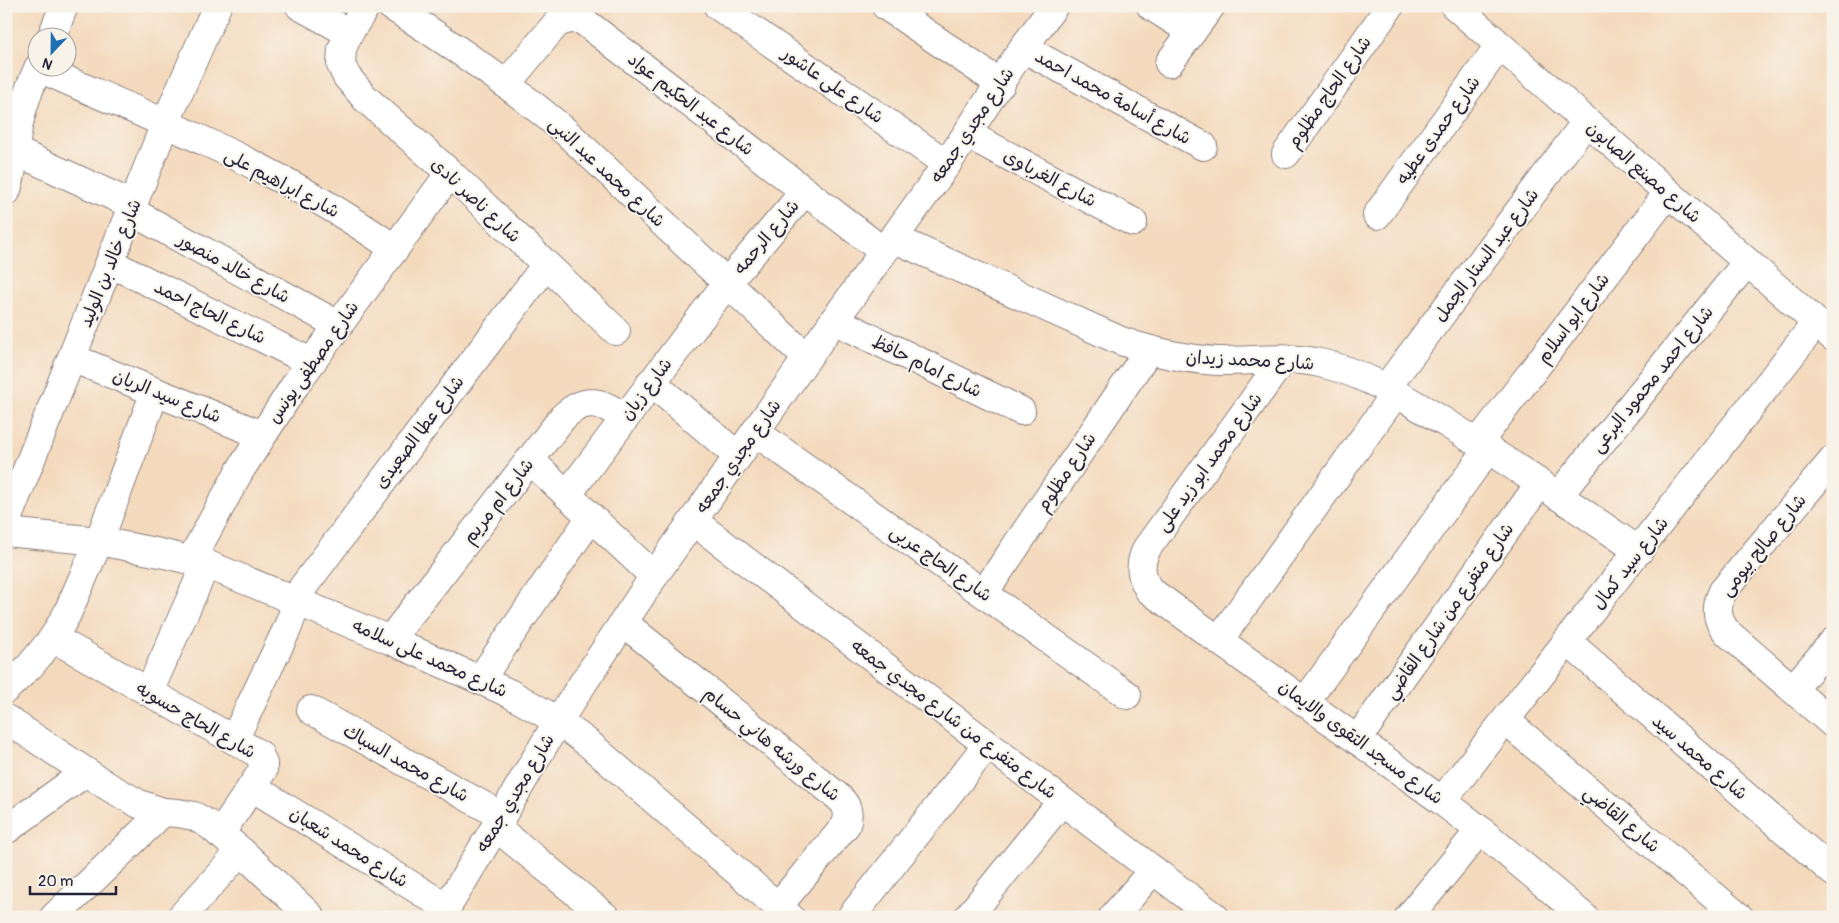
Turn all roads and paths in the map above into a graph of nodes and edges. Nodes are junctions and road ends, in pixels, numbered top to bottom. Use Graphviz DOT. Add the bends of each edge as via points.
graph roads {
  1 [pos="64,6"];
  2 [pos="217,6"];
  3 [pos="300,6"];
  4 [pos="366,6"];
  5 [pos="391,6"];
  6 [pos="718,6"];
  7 [pos="886,6"];
  8 [pos="1054,6"];
  9 [pos="1151,6"];
  10 [pos="1211,6"];
  11 [pos="1390,6"];
  12 [pos="1455,6"];
  13 [pos="55,28"];
  14 [pos="1192,32"];
  15 [pos="349,33"];
  16 [pos="1499,46"];
  17 [pos="1023,48"];
  18 [pos="1169,63"];
  19 [pos="34,78"];
  20 [pos="61,78"];
  21 [pos="506,83"];
  22 [pos="1001,84"];
  23 [pos="1586,122"];
  24 [pos="166,124"];
  25 [pos="967,134"];
  26 [pos="1203,146"];
  27 [pos="15,151"];
  28 [pos="1286,154"];
  29 [pos="948,164"];
  30 [pos="450,174"];
  31 [pos="805,190"];
  32 [pos="6,192"];
  33 [pos="1668,193"];
  34 [pos="132,208"];
  35 [pos="1377,215"];
  36 [pos="1133,222"];
  37 [pos="888,244"];
  38 [pos="395,249"];
  39 [pos="1747,262"];
  40 [pos="110,264"];
  41 [pos="546,265"];
  42 [pos="727,283"];
  43 [pos="834,320"];
  44 [pos="338,325"];
  45 [pos="1824,330"];
  46 [pos="616,331"];
  47 [pos="1149,350"];
  48 [pos="72,358"];
  49 [pos="807,358"];
  50 [pos="1284,358"];
  51 [pos="311,362"];
  52 [pos="651,382"];
  53 [pos="1391,390"];
  54 [pos="155,392"];
  55 [pos="1021,411"];
  56 [pos="624,418"];
  57 [pos="754,432"];
  58 [pos="262,435"];
  59 [pos="1483,446"];
  60 [pos="738,456"];
  61 [pos="530,460"];
  62 [pos="1833,460"];
  63 [pos="1549,490"];
  64 [pos="567,495"];
  65 [pos="591,517"];
  66 [pos="693,521"];
  67 [pos="6,522"];
  68 [pos="6,532"];
  69 [pos="98,541"];
  70 [pos="1639,551"];
  71 [pos="198,562"];
  72 [pos="1141,569"];
  73 [pos="654,576"];
  74 [pos="984,593"];
  75 [pos="296,601"];
  76 [pos="624,623"];
  77 [pos="53,638"];
  78 [pos="390,640"];
  79 [pos="1219,640"];
  80 [pos="1568,642"];
  81 [pos="1833,642"];
  82 [pos="480,680"];
  83 [pos="6,689"];
  84 [pos="1793,689"];
  85 [pos="149,692"];
  86 [pos="1127,695"];
  87 [pos="1305,702"];
  88 [pos="311,710"];
  89 [pos="6,719"];
  90 [pos="558,721"];
  91 [pos="1506,721"];
  92 [pos="1833,724"];
  93 [pos="234,740"];
  94 [pos="1357,740"];
  95 [pos="987,744"];
  96 [pos="86,772"];
  97 [pos="252,787"];
  98 [pos="1062,801"];
  99 [pos="1442,802"];
  100 [pos="163,812"];
  101 [pos="499,822"];
  102 [pos="6,830"];
  103 [pos="1480,830"];
  104 [pos="220,834"];
  105 [pos="241,851"];
  106 [pos="1153,870"];
  107 [pos="1833,872"];
  108 [pos="784,912"];
  109 [pos="1419,913"];
  110 [pos="442,914"];
  111 [pos="54,917"];
  112 [pos="181,917"];
  113 [pos="312,917"];
  114 [pos="606,917"];
  115 [pos="851,917"];
  116 [pos="968,917"];
  117 [pos="1114,917"];
  118 [pos="1215,917"];
  119 [pos="1584,917"];
  120 [pos="1739,917"];
  1 -- 13 [label="street"];
  2 -- 24 [label="street, شارع خالد بن الوليد"];
  3 -- 15 [label="street"];
  4 -- 15 [label="street"];
  5 -- 21 [label="street, شارع محمد عبد النبى"];
  6 -- 29 [label="street, شارع على عاشور"];
  7 -- 22 [label="street"];
  8 -- 17 [label="street, شارع مجدي جمعه"];
  9 -- 14 [label="street"];
  10 -- 14 [label="street"];
  11 -- 28 [label="street, شارع الحاج مظلوم"];
  12 -- 16 [label="street, شارع مصنع الصابون"];
  14 -- 18 [label="street"];
  15 -- 30 [label="street, شارع ناصر نادى" via="342,49 341,65 347,77 365,98"];
  16 -- 23 [label="street, شارع مصنع الصابون"];
  16 -- 35 [label="street, شارع حمدى عطيه"];
  17 -- 22 [label="street, شارع مجدي جمعه"];
  17 -- 26 [label="street, شارع أسامة محمد احمد"];
  19 -- 27 [label="street" via="24,101"];
  20 -- 24 [label="street, شارع ابراهيم على"];
  21 -- 31 [label="street, شارع عبد الحكيم عواد" via="556,24 574,18 582,20"];
  21 -- 42 [label="street, شارع محمد عبد النبى" via="566,132"];
  22 -- 25 [label="street, شارع مجدي جمعه"];
  23 -- 33 [label="street, شارع مصنع الصابون"];
  23 -- 53 [label="street, شارع عبد الستار الجمل"];
  24 -- 34 [label="street, شارع خالد بن الوليد"];
  24 -- 38 [label="street, شارع ابراهيم على" via="306,193"];
  25 -- 29 [label="street, شارع مجدي جمعه"];
  25 -- 36 [label="street, شارع الغرباوى"];
  27 -- 32 [label="street"];
  27 -- 34 [label="street, شارع خالد منصور"];
  29 -- 37 [label="street, شارع مجدي جمعه"];
  30 -- 38 [label="street, شارع مصطفى يونس"];
  30 -- 41 [label="street, شارع ناصر نادى"];
  31 -- 37 [label="street, شارع عبد الحكيم عواد"];
  31 -- 42 [label="street, شارع الرحمه"];
  33 -- 39 [label="street, شارع مصنع الصابون"];
  33 -- 59 [label="street, شارع ابو اسلام"];
  34 -- 40 [label="street, شارع خالد بن الوليد"];
  34 -- 44 [label="street, شارع خالد منصور"];
  37 -- 43 [label="street, شارع مجدي جمعه"];
  37 -- 47 [label="street, شارع محمد زيدان"];
  38 -- 44 [label="street, شارع مصطفى يونس"];
  39 -- 45 [label="street, شارع مصنع الصابون"];
  39 -- 63 [label="street, شارع احمد محمود البرعى"];
  40 -- 48 [label="street, شارع خالد بن الوليد"];
  40 -- 51 [label="street, شارع الحاج احمد"];
  41 -- 46 [label="street, شارع ناصر نادى"];
  41 -- 75 [label="street, شارع عطا الصعيدى" via="303,587"];
  42 -- 49 [label="street, شارع محمد عبد النبى"];
  42 -- 52 [label="street, شارع زيان"];
  43 -- 49 [label="street, شارع مجدي جمعه"];
  43 -- 55 [label="street, شارع امام حافظ"];
  44 -- 51 [label="street, شارع مصطفى يونس"];
  45 -- 70 [label="street, شارع سيد كمال"];
  47 -- 50 [label="street, شارع محمد زيدان" via="1218,361"];
  47 -- 74 [label="street, شارع مظلوم"];
  48 -- 54 [label="street, شارع سيد الريان"];
  48 -- 67 [label="street, شارع خالد بن الوليد"];
  49 -- 57 [label="street, شارع مجدي جمعه"];
  50 -- 53 [label="street, شارع محمد زيدان" via="1319,362 1352,372"];
  50 -- 72 [label="street, شارع محمد ابو زيد على" via="1146,548"];
  51 -- 58 [label="street, شارع مصطفى يونس"];
  52 -- 56 [label="street, شارع زيان"];
  52 -- 60 [label="street"];
  53 -- 59 [label="street, شارع محمد زيدان"];
  53 -- 79 [label="street, شارع عبد الستار الجمل"];
  54 -- 58 [label="street, شارع سيد الريان"];
  54 -- 69 [label="street"];
  56 -- 61 [label="street, شارع ام مريم" via="605,405 582,404 563,417"];
  56 -- 64 [label="street, شارع زيان"];
  57 -- 60 [label="street, شارع مجدي جمعه"];
  57 -- 74 [label="street, شارع الحاج عربى"];
  58 -- 71 [label="street, شارع مصطفى يونس" via="239,472"];
  59 -- 63 [label="street, شارع محمد زيدان"];
  59 -- 87 [label="street, شارع ابو اسلام"];
  60 -- 66 [label="street, شارع مجدي جمعه"];
  61 -- 64 [label="street"];
  61 -- 78 [label="street, شارع ام مريم"];
  62 -- 84 [label="street, شارع صالح بيومى" via="1723,591 1717,609 1718,618 1728,634"];
  63 -- 70 [label="street, شارع محمد زيدان"];
  63 -- 94 [label="street, شارع متفرع من شارع القاضي"];
  64 -- 65 [label="street"];
  65 -- 73 [label="street"];
  65 -- 82 [label="street"];
  66 -- 73 [label="street, شارع مجدي جمعه"];
  66 -- 95 [label="street, شارع متفرع من شارع مجدي جمعه"];
  68 -- 69 [label="street, شارع محمد على سلامه"];
  69 -- 71 [label="street, شارع محمد على سلامه"];
  69 -- 77 [label="street" via="67,614"];
  70 -- 80 [label="street, شارع سيد كمال"];
  71 -- 75 [label="street, شارع محمد على سلامه"];
  71 -- 85 [label="street, شارع مصطفى يونس"];
  72 -- 79 [label="street, شارع مسجد التقوى والايمان" via="1149,590"];
  73 -- 76 [label="street, شارع مجدي جمعه"];
  74 -- 86 [label="street, شارع الحاج عربى"];
  75 -- 78 [label="street, شارع محمد على سلامه"];
  75 -- 93 [label="street, شارع عطا الصعيدى"];
  76 -- 90 [label="street, شارع مجدي جمعه"];
  76 -- 108 [label="street, شارع ورشه هاني حسام" via="846,806 848,818 842,830"];
  77 -- 83 [label="street"];
  77 -- 85 [label="street, شارع الحاج حسوبه"];
  78 -- 82 [label="street, شارع محمد على سلامه"];
  79 -- 87 [label="street, شارع مسجد التقوى والايمان"];
  80 -- 91 [label="street, شارع سيد كمال"];
  80 -- 107 [label="street, شارع محمد سيد"];
  81 -- 84 [label="street"];
  82 -- 90 [label="street, شارع محمد على سلامه"];
  84 -- 92 [label="street"];
  85 -- 93 [label="street, شارع الحاج حسوبه"];
  87 -- 94 [label="street, شارع مسجد التقوى والايمان"];
  88 -- 101 [label="street, شارع محمد السباك"];
  89 -- 96 [label="street"];
  90 -- 101 [label="street, شارع مجدي جمعه"];
  90 -- 108 [label="street, شارع محمد على سلامه" via="588,743"];
  91 -- 99 [label="street, شارع سيد كمال"];
  91 -- 120 [label="street, شارع القاضي"];
  93 -- 97 [label="street, شارع الحاج حسوبه" via="262,759 263,770"];
  94 -- 99 [label="street, شارع مسجد التقوى والايمان"];
  95 -- 98 [label="street, شارع متفرع من شارع مجدي جمعه"];
  95 -- 115 [label="street"];
  96 -- 100 [label="street" via="139,804"];
  96 -- 102 [label="street"];
  97 -- 104 [label="street, شارع الحاج حسوبه"];
  97 -- 110 [label="street, شارع محمد شعبان"];
  98 -- 106 [label="street, شارع متفرع من شارع مجدي جمعه"];
  98 -- 116 [label="street"];
  99 -- 103 [label="street, شارع مسجد التقوى والايمان"];
  100 -- 104 [label="street" via="194,816"];
  100 -- 111 [label="street"];
  101 -- 110 [label="street, شارع مجدي جمعه"];
  101 -- 114 [label="street, شارع محمد السباك"];
  103 -- 109 [label="street"];
  103 -- 119 [label="street, شارع مسجد التقوى والايمان"];
  104 -- 105 [label="street"];
  105 -- 112 [label="street"];
  105 -- 113 [label="street"];
  106 -- 117 [label="street"];
  106 -- 118 [label="street, شارع متفرع من شارع مجدي جمعه"];
}
